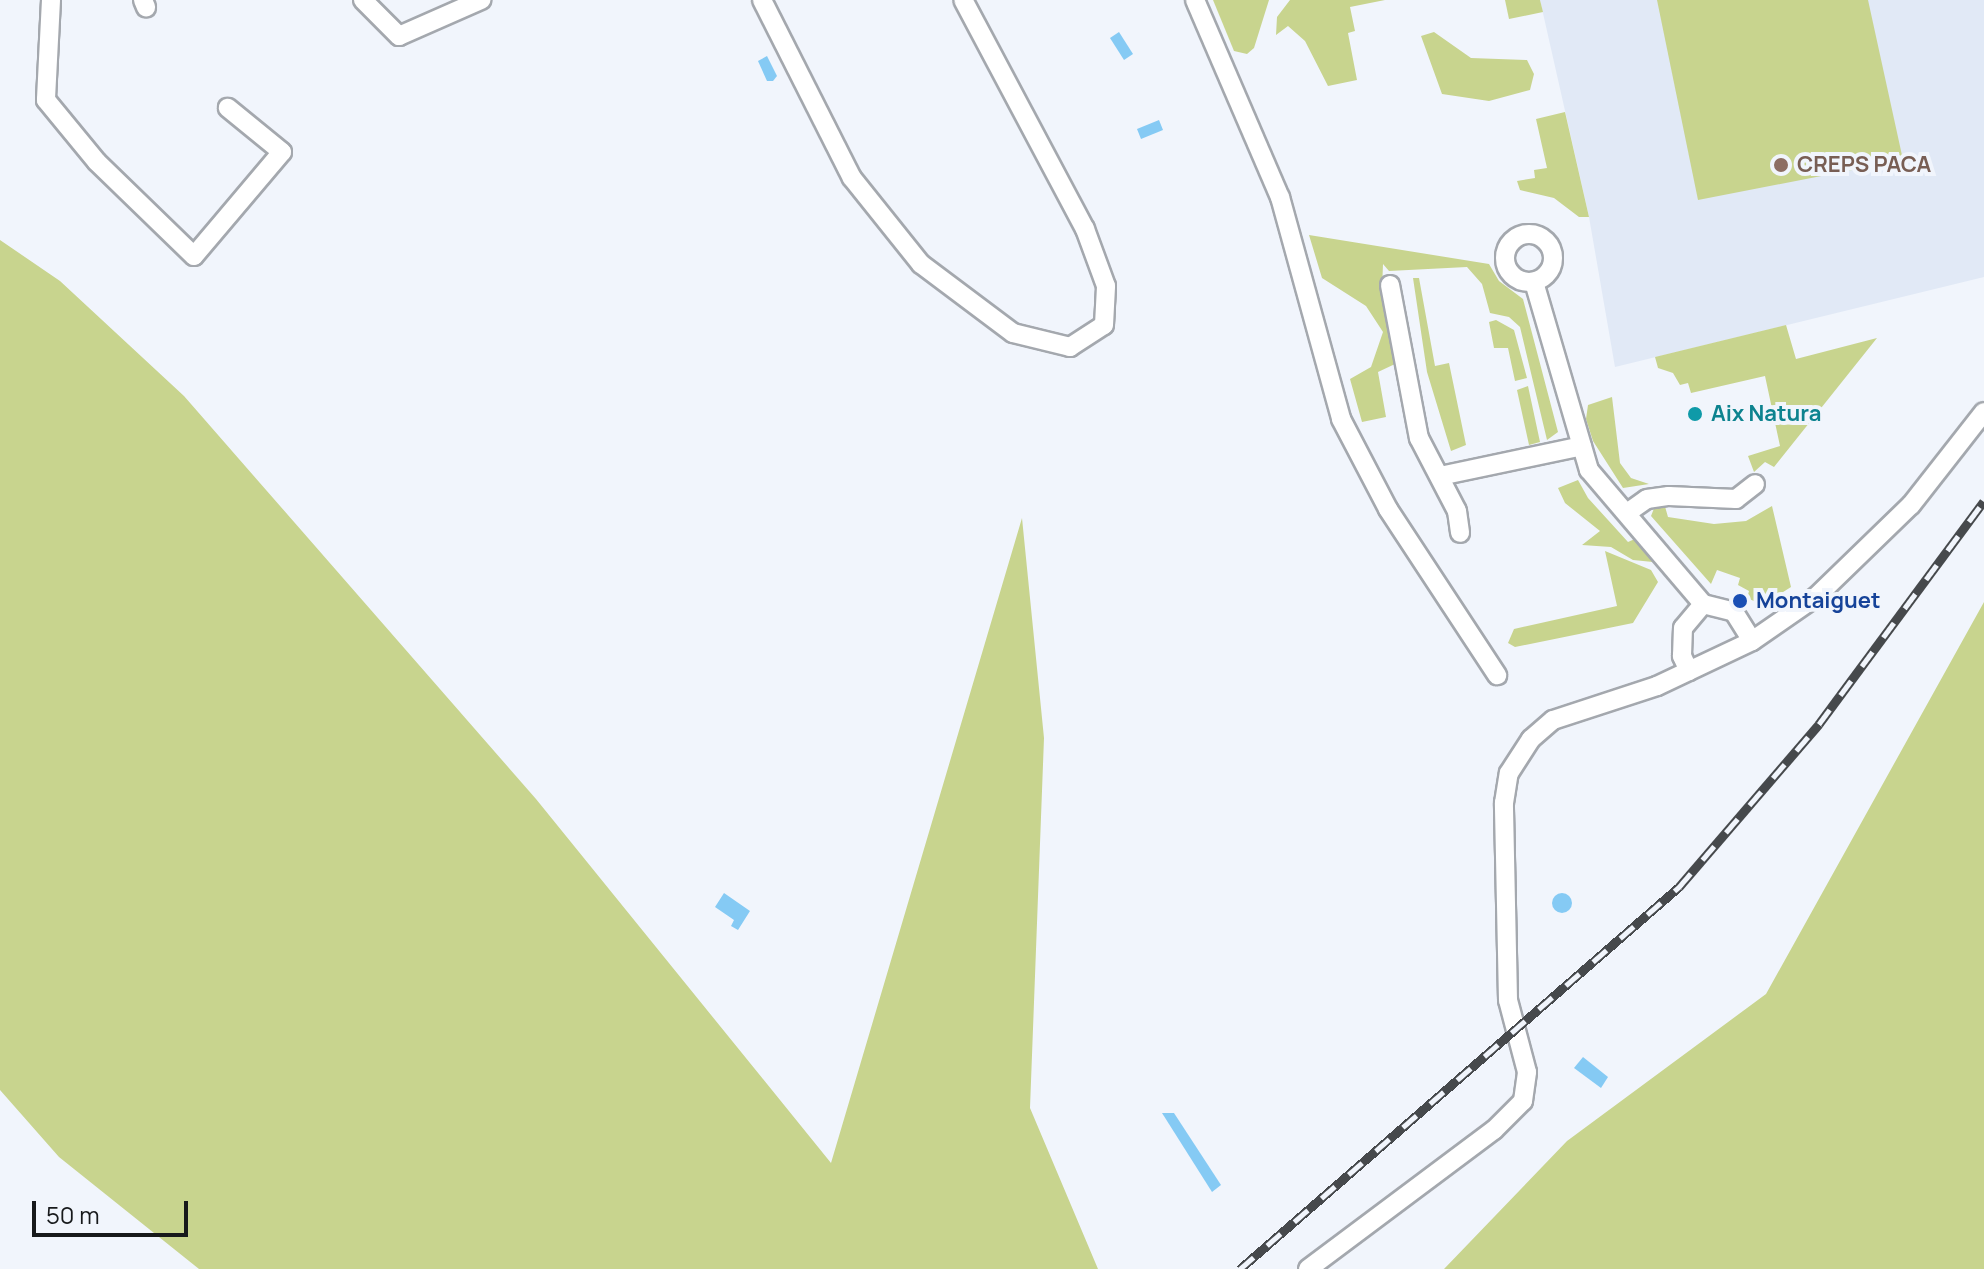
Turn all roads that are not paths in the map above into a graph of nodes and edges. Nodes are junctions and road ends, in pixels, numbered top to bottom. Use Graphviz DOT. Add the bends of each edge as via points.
graph roads {
  1 [pos="51,0"];
  2 [pos="363,0"];
  3 [pos="481,0"];
  4 [pos="762,0"];
  5 [pos="963,0"];
  6 [pos="1195,0"];
  7 [pos="228,108"];
  8 [pos="1534,282"];
  9 [pos="1390,285"];
  10 [pos="1984,412"];
  11 [pos="1582,446"];
  12 [pos="1440,476"];
  13 [pos="1755,484"];
  14 [pos="1627,513"];
  15 [pos="1460,533"];
  16 [pos="1703,604"];
  17 [pos="1752,641"];
  18 [pos="1689,671"];
  19 [pos="1497,675"];
  20 [pos="1308,1269"];
  1 -- 7 [label="street" via="46,100 97,162 194,256 282,152"];
  2 -- 3 [label="street" via="399,36"];
  4 -- 5 [label="street" via="852,178 921,264 1013,333 1070,347 1104,325 1106,286 1085,229"];
  6 -- 19 [label="street" via="1280,197 1341,419 1388,509"];
  8 -- 11 [label="street"];
  9 -- 12 [label="street" via="1419,438"];
  10 -- 17 [label="street" via="1911,505 1834,582"];
  11 -- 12 [label="street"];
  11 -- 14 [label="street" via="1589,470"];
  12 -- 15 [label="street"];
  13 -- 14 [label="street" via="1736,499 1669,496 1647,499"];
  14 -- 16 [label="street"];
  16 -- 17 [label="street" via="1734,612"];
  16 -- 18 [label="street" via="1683,628 1682,656"];
  17 -- 18 [label="street"];
  18 -- 20 [label="street" via="1553,720 1531,739 1509,773 1504,803 1508,1000 1527,1072 1523,1101 1494,1130"];
}
